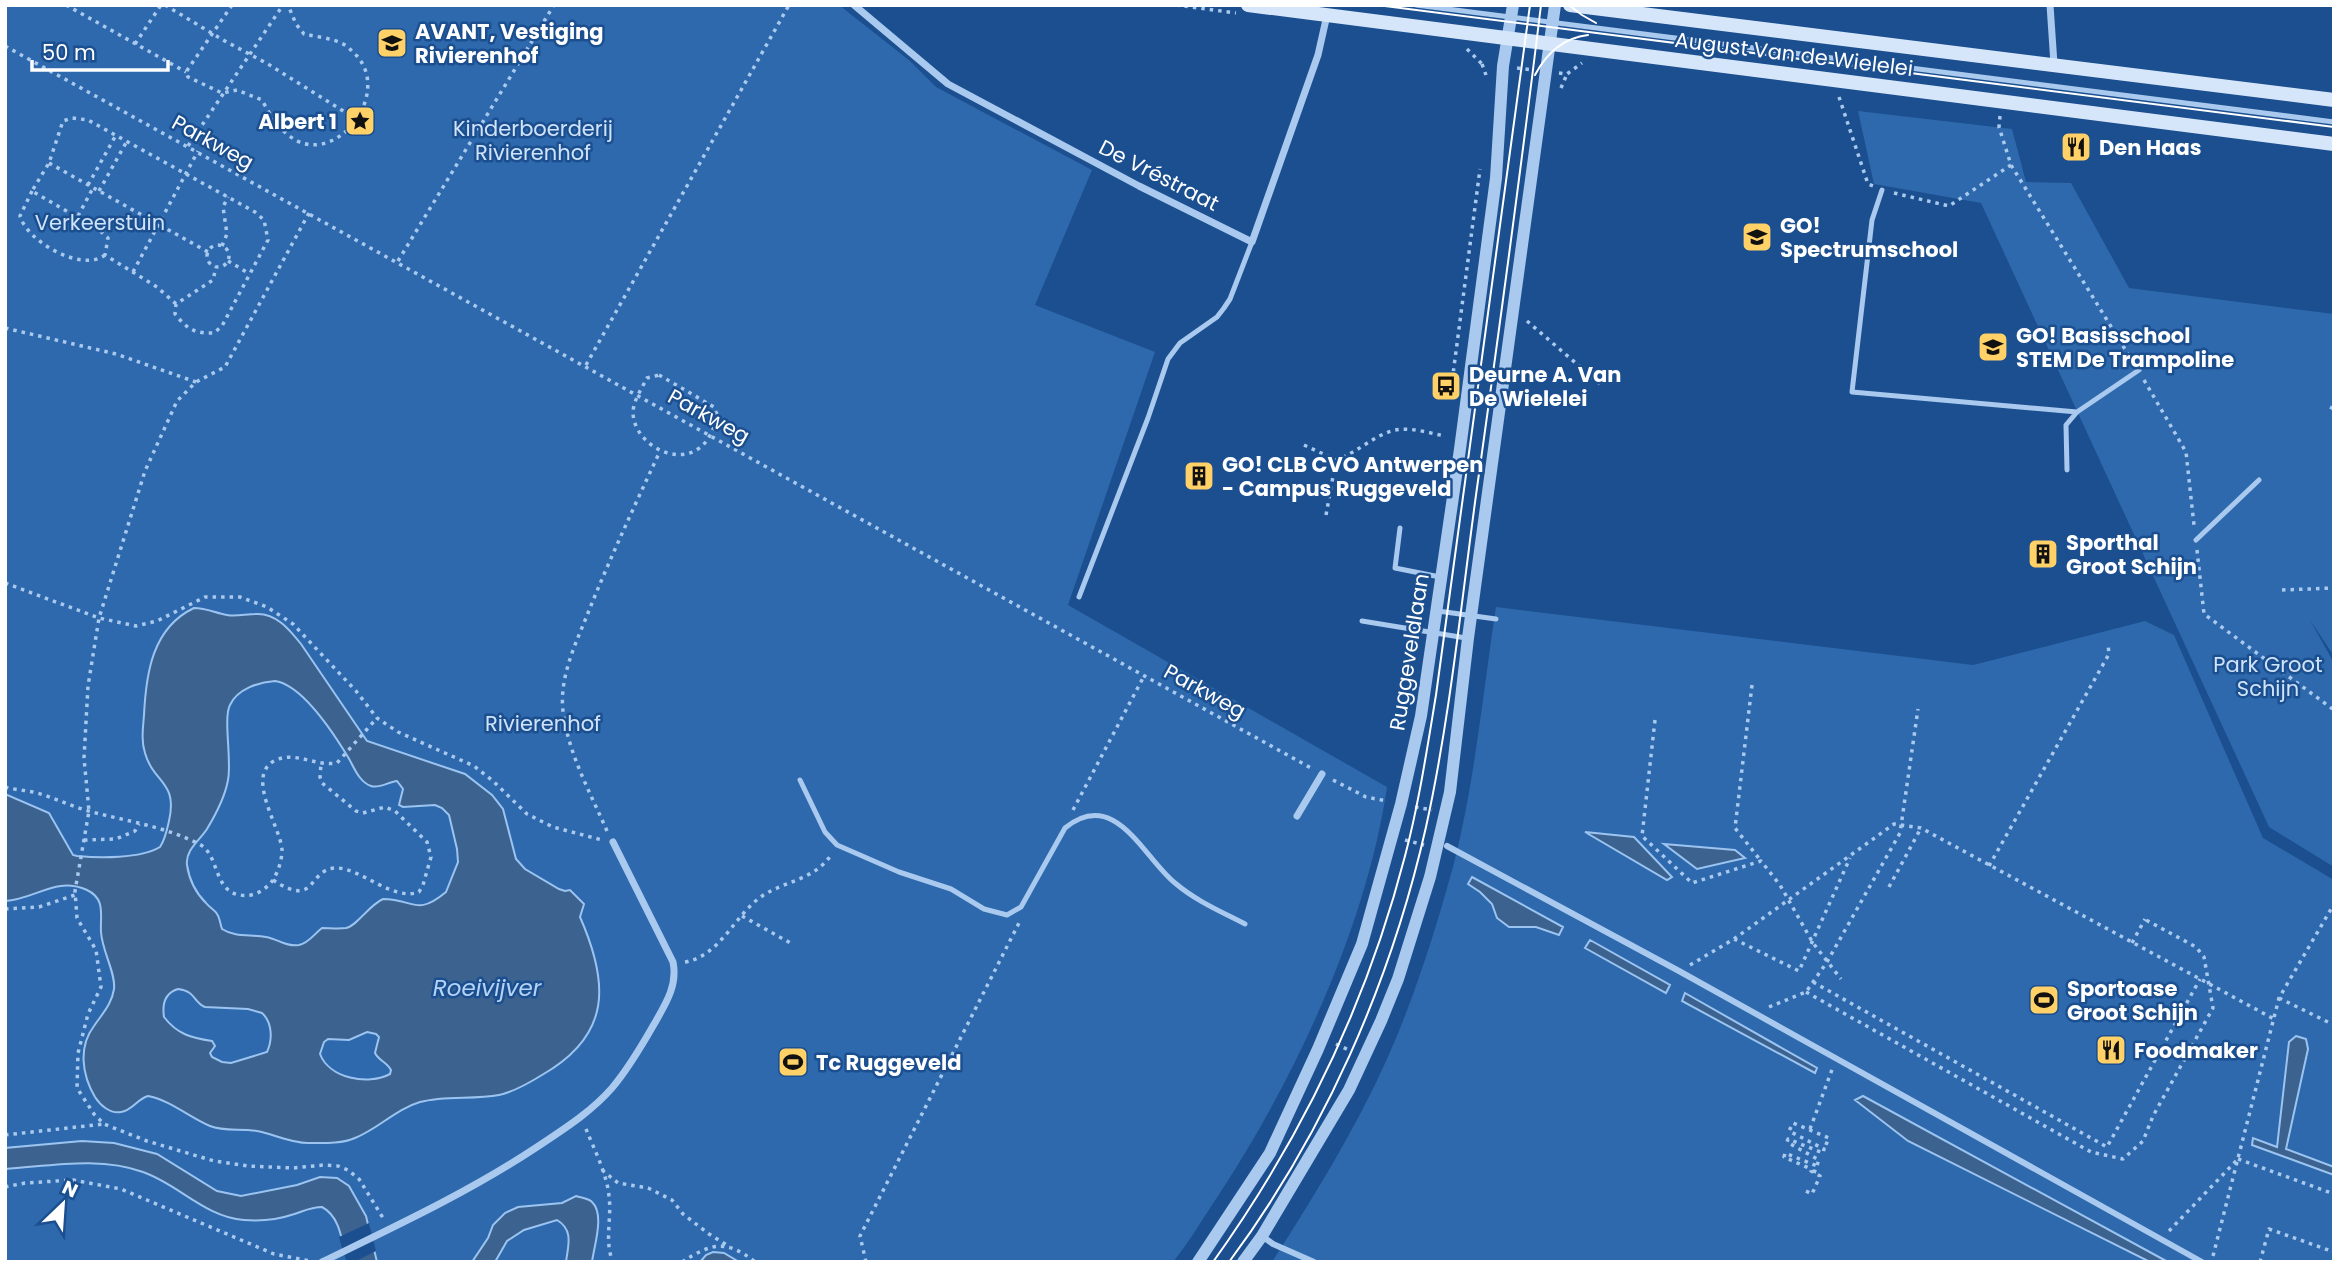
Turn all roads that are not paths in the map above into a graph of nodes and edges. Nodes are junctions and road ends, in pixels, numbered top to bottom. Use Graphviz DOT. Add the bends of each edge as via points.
graph roads {
  1 [pos="854,5"];
  2 [pos="1248,5"];
  3 [pos="1416,5"];
  4 [pos="1555,5"];
  5 [pos="1570,5"];
  6 [pos="2050,5"];
  7 [pos="1512,11"];
  8 [pos="1328,15"];
  9 [pos="1552,22"];
  10 [pos="1507,38"];
  11 [pos="1549,44"];
  12 [pos="2053,64"];
  13 [pos="2334,100"];
  14 [pos="2334,121"];
  15 [pos="2334,144"];
  16 [pos="1882,190"];
  17 [pos="1252,242"];
  18 [pos="2139,370"];
  19 [pos="2077,412"];
  20 [pos="2067,470"];
  21 [pos="2259,480"];
  22 [pos="1400,528"];
  23 [pos="2196,540"];
  24 [pos="1440,577"];
  25 [pos="1079,597"];
  26 [pos="1435,610"];
  27 [pos="1471,616"];
  28 [pos="1496,620"];
  29 [pos="1362,621"];
  30 [pos="1432,632"];
  31 [pos="1468,639"];
  32 [pos="1322,774"];
  33 [pos="800,780"];
  34 [pos="1297,816"];
  35 [pos="613,842"];
  36 [pos="1447,846"];
  37 [pos="1245,924"];
  38 [pos="1262,1236"];
  39 [pos="322,1262"];
  40 [pos="1198,1262"];
  41 [pos="1243,1262"];
  42 [pos="1314,1262"];
  43 [pos="2202,1262"];
  1 -- 17 [label="street, De Vréstraat" via="948,84"];
  2 -- 8 [label="main road, August Van de Wielelei"];
  3 -- 7 [label="lane, August Van de Wielelei"];
  4 -- 9 [label="street"];
  5 -- 12 [label="main road, August Van de Wielelei"];
  6 -- 12 [label="street"];
  7 -- 9 [label="lane, August Van de Wielelei"];
  7 -- 10 [label="street, Ruggeveldlaan"];
  8 -- 10 [label="main road, August Van de Wielelei"];
  8 -- 17 [label="street"];
  9 -- 11 [label="street"];
  9 -- 14 [label="lane, August Van de Wielelei"];
  10 -- 11 [label="main road, August Van de Wielelei"];
  10 -- 24 [label="street, Ruggeveldlaan" via="1496,178"];
  11 -- 15 [label="main road, August Van de Wielelei"];
  11 -- 27 [label="street"];
  12 -- 13 [label="main road, August Van de Wielelei"];
  16 -- 19 [label="lane" via="1872,220 1852,392"];
  17 -- 25 [label="lane" via="1224,308 1180,343 1168,359"];
  18 -- 19 [label="lane"];
  19 -- 20 [label="lane" via="2066,425"];
  21 -- 23 [label="lane"];
  22 -- 24 [label="lane" via="1395,568"];
  24 -- 26 [label="street, Ruggeveldlaan"];
  26 -- 27 [label="lane"];
  26 -- 30 [label="street, Ruggeveldlaan"];
  27 -- 28 [label="lane"];
  27 -- 31 [label="street"];
  29 -- 30 [label="lane"];
  30 -- 31 [label="lane"];
  30 -- 40 [label="street, Ruggeveldlaan" via="1421,716 1362,944 1270,1153"];
  31 -- 38 [label="street" via="1446,812 1401,969 1349,1090"];
  32 -- 34 [label="street"];
  33 -- 37 [label="lane" via="825,832 837,845 951,889 984,909 1007,915 1021,907 1065,828 1090,814 1115,821 1172,881"];
  35 -- 39 [label="street" via="675,974 644,1042 612,1088 578,1119 457,1196"];
  36 -- 43 [label="street"];
  38 -- 41 [label="street"];
  38 -- 42 [label="street"];
}
